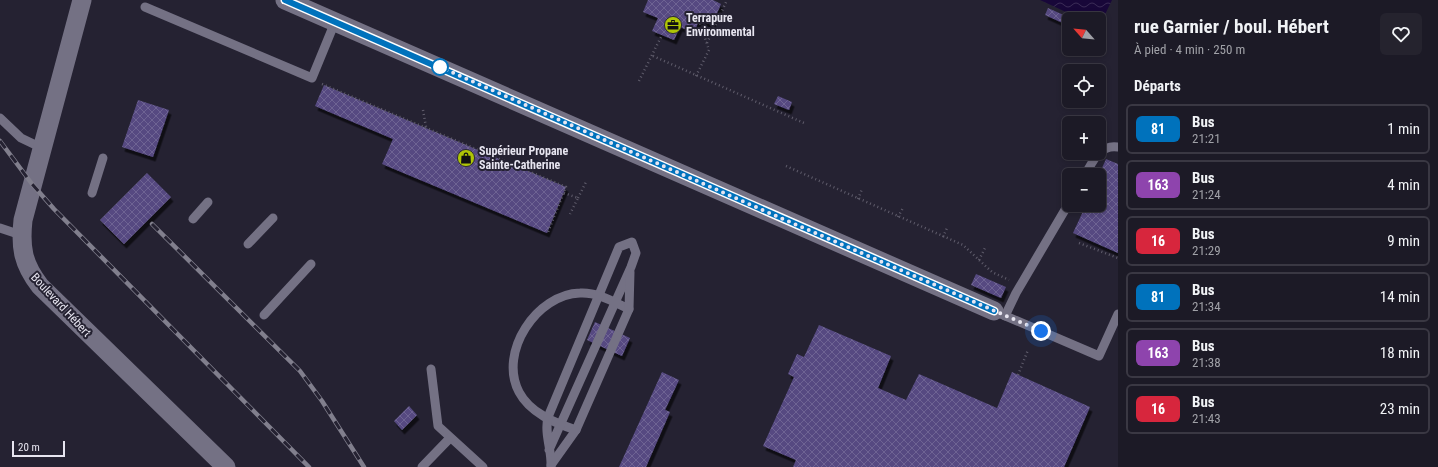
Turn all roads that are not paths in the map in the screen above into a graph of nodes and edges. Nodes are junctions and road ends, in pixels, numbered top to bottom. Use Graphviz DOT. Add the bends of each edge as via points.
graph roads {
  1 [pos="82,0"];
  2 [pos="285,0"];
  3 [pos="145,7"];
  4 [pos="335,22"];
  5 [pos="0,118"];
  6 [pos="1118,147"];
  7 [pos="42,148"];
  8 [pos="102,158"];
  9 [pos="1089,168"];
  10 [pos="92,193"];
  11 [pos="208,202"];
  12 [pos="1064,212"];
  13 [pos="273,218"];
  14 [pos="193,219"];
  15 [pos="0,228"];
  16 [pos="21,235"];
  17 [pos="248,244"];
  18 [pos="311,264"];
  19 [pos="631,267"];
  20 [pos="599,295"];
  21 [pos="615,302"];
  22 [pos="629,309"];
  23 [pos="1000,313"];
  24 [pos="264,314"];
  25 [pos="1118,314"];
  26 [pos="431,369"];
  27 [pos="548,419"];
  28 [pos="560,425"];
  29 [pos="576,430"];
  30 [pos="450,438"];
  31 [pos="549,450"];
  32 [pos="551,466"];
  33 [pos="226,467"];
  34 [pos="422,467"];
  35 [pos="482,467"];
  1 -- 7 [label="street, Boulevard Hébert"];
  2 -- 4 [label="street"];
  3 -- 4 [label="lane" via="312,78"];
  4 -- 23 [label="street"];
  5 -- 7 [label="lane" via="21,138"];
  6 -- 9 [label="lane" via="1106,147 1100,151"];
  7 -- 16 [label="street, Boulevard Hébert"];
  8 -- 10 [label="lane"];
  11 -- 14 [label="lane"];
  12 -- 23 [label="lane" via="1021,286"];
  13 -- 17 [label="lane"];
  15 -- 16 [label="lane"];
  16 -- 33 [label="street, Boulevard Hébert" via="22,253 26,264 40,286"];
  18 -- 24 [label="lane"];
  19 -- 20 [label="lane" via="636,253 632,242 619,247"];
  19 -- 21 [label="lane"];
  19 -- 22 [label="lane"];
  20 -- 21 [label="lane"];
  20 -- 27 [label="lane"];
  20 -- 27 [label="lane" via="582,293 558,298 531,320 518,342 513,368 519,392"];
  21 -- 22 [label="lane"];
  21 -- 28 [label="lane"];
  22 -- 29 [label="lane"];
  23 -- 25 [label="lane" via="1099,356"];
  26 -- 30 [label="lane" via="438,426"];
  27 -- 28 [label="lane"];
  27 -- 31 [label="lane"];
  28 -- 29 [label="lane"];
  28 -- 31 [label="lane"];
  29 -- 32 [label="lane"];
  30 -- 34 [label="lane"];
  30 -- 35 [label="lane"];
  31 -- 32 [label="lane"];
}
